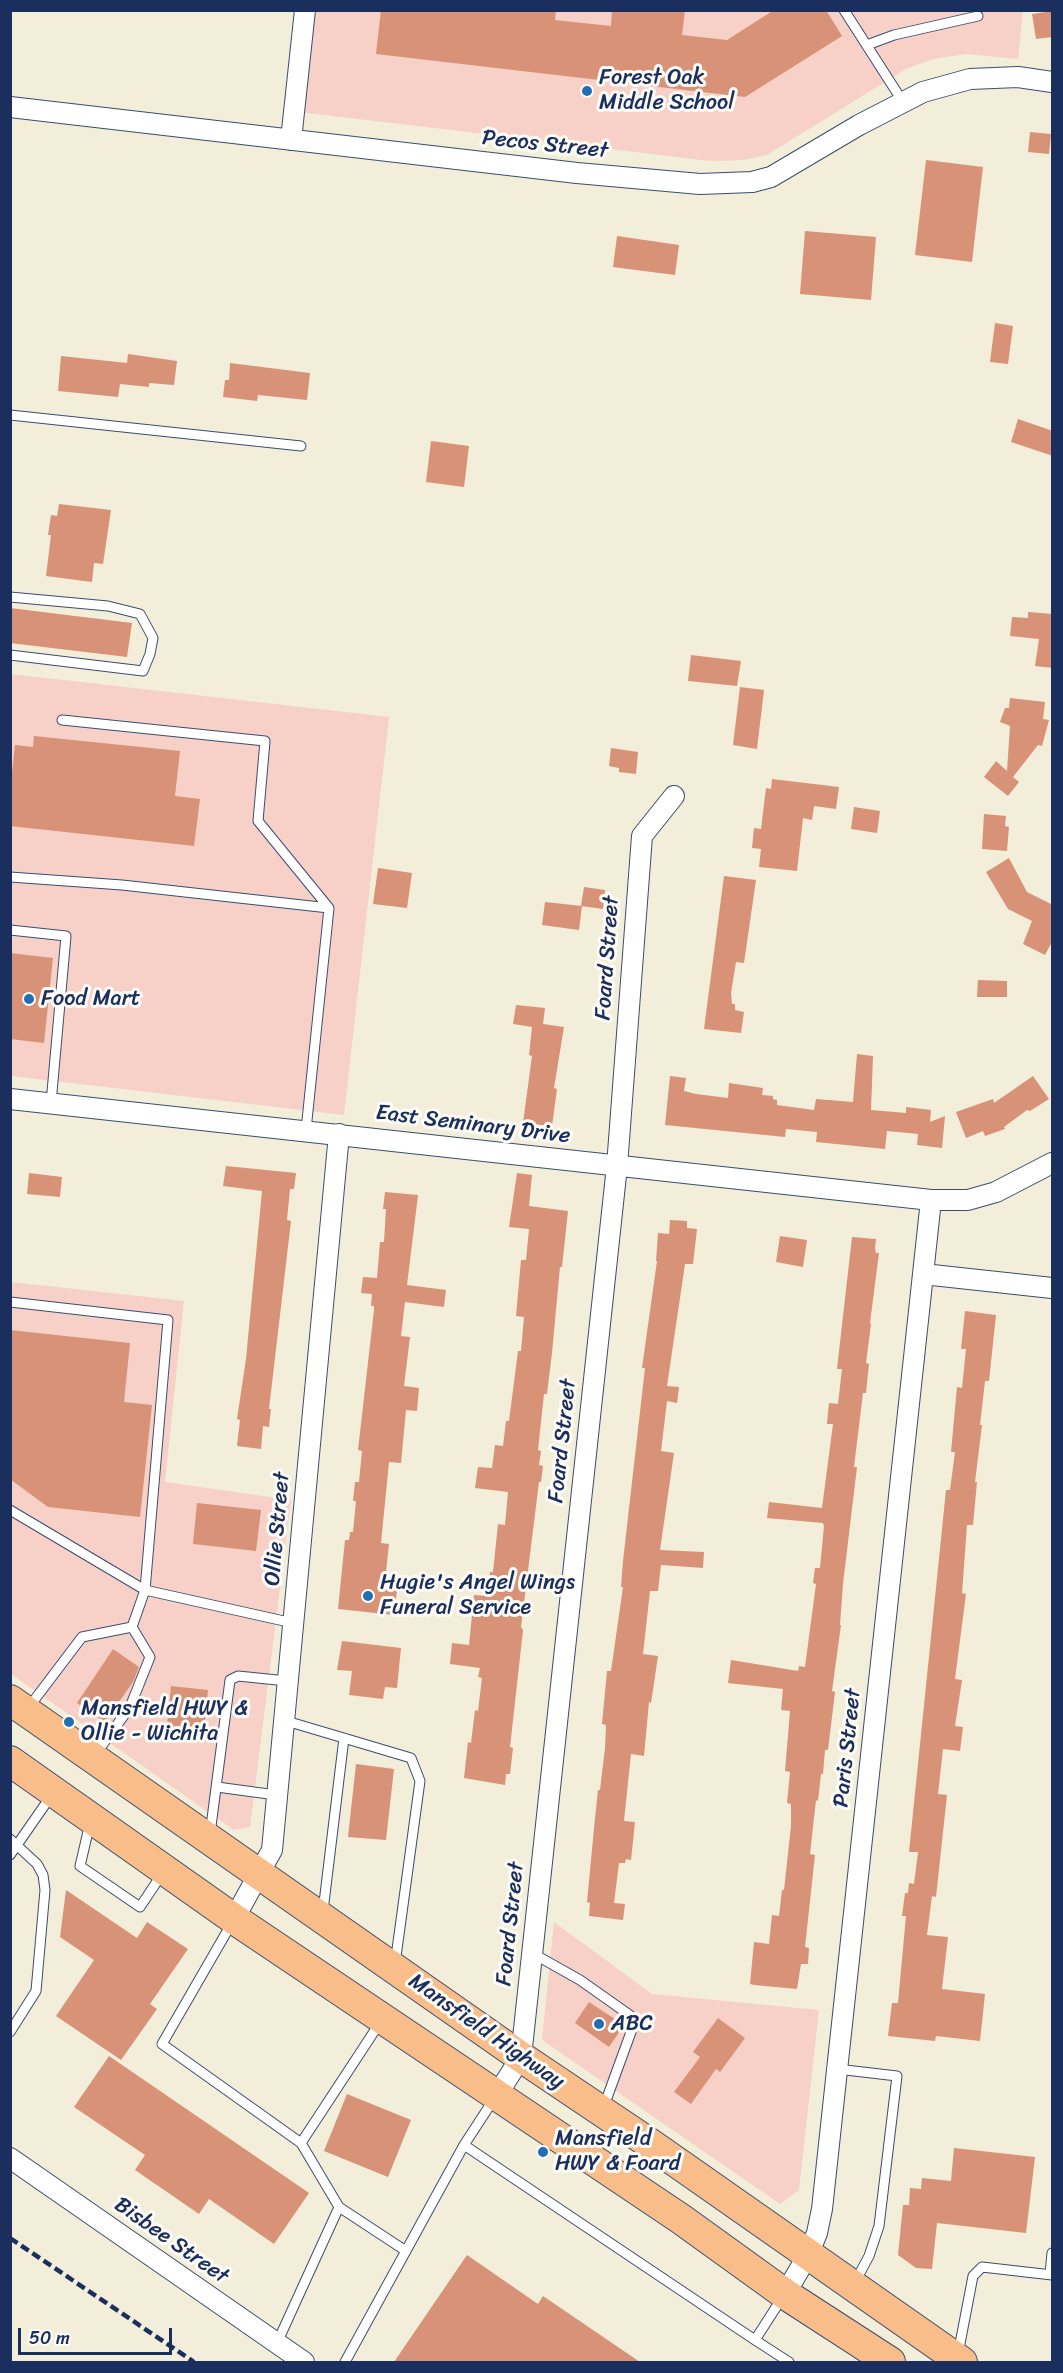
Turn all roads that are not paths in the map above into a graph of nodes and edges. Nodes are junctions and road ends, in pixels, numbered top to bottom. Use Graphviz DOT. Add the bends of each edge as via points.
graph roads {
  1 [pos="306,10"];
  2 [pos="844,10"];
  3 [pos="978,16"];
  4 [pos="867,45"];
  5 [pos="1053,82"];
  6 [pos="903,102"];
  7 [pos="10,107"];
  8 [pos="291,140"];
  9 [pos="10,415"];
  10 [pos="301,446"];
  11 [pos="10,597"];
  12 [pos="10,655"];
  13 [pos="62,720"];
  14 [pos="674,796"];
  15 [pos="10,877"];
  16 [pos="329,908"];
  17 [pos="10,930"];
  18 [pos="10,1099"];
  19 [pos="51,1103"];
  20 [pos="306,1130"];
  21 [pos="339,1134"];
  22 [pos="1053,1163"];
  23 [pos="617,1166"];
  24 [pos="931,1200"];
  25 [pos="923,1274"];
  26 [pos="1053,1288"];
  27 [pos="10,1302"];
  28 [pos="10,1510"];
  29 [pos="145,1590"];
  30 [pos="293,1623"];
  31 [pos="132,1627"];
  32 [pos="287,1681"];
  33 [pos="18,1706"];
  34 [pos="284,1720"];
  35 [pos="344,1738"];
  36 [pos="93,1758"];
  37 [pos="10,1761"];
  38 [pos="217,1787"];
  39 [pos="54,1791"];
  40 [pos="276,1795"];
  41 [pos="91,1817"];
  42 [pos="210,1839"];
  43 [pos="14,1841"];
  44 [pos="10,1855"];
  45 [pos="165,1870"];
  46 [pos="260,1874"];
  47 [pos="322,1918"];
  48 [pos="234,1919"];
  49 [pos="532,1953"];
  50 [pos="394,1968"];
  51 [pos="384,2018"];
  52 [pos="10,2032"];
  53 [pos="521,2056"];
  54 [pos="837,2069"];
  55 [pos="497,2095"];
  56 [pos="602,2111"];
  57 [pos="301,2142"];
  58 [pos="464,2145"];
  59 [pos="10,2158"];
  60 [pos="339,2207"];
  61 [pos="406,2251"];
  62 [pos="1053,2253"];
  63 [pos="808,2255"];
  64 [pos="1051,2274"];
  65 [pos="852,2287"];
  66 [pos="785,2294"];
  67 [pos="755,2340"];
  68 [pos="277,2343"];
  69 [pos="960,2361"];
  70 [pos="304,2362"];
  71 [pos="345,2362"];
  72 [pos="789,2362"];
  73 [pos="890,2362"];
  1 -- 8 [label="street"];
  2 -- 4 [label="lane"];
  3 -- 4 [label="lane"];
  4 -- 6 [label="lane"];
  5 -- 6 [label="street, Pecos Street" via="1018,77 970,79"];
  6 -- 8 [label="street, Pecos Street" via="771,177 752,182 700,184 577,173"];
  7 -- 8 [label="street, Pecos Street"];
  9 -- 10 [label="lane"];
  11 -- 12 [label="lane" via="108,606 140,614 153,638 143,671"];
  13 -- 16 [label="lane" via="265,741 258,821"];
  14 -- 23 [label="street, Foard Street" via="642,837"];
  15 -- 16 [label="lane"];
  16 -- 20 [label="lane"];
  17 -- 19 [label="lane" via="66,936"];
  18 -- 19 [label="street, East Seminary Drive"];
  19 -- 20 [label="street, East Seminary Drive"];
  20 -- 21 [label="street, East Seminary Drive"];
  21 -- 23 [label="street, East Seminary Drive"];
  21 -- 30 [label="street, Ollie Street"];
  22 -- 24 [label="street, East Seminary Drive" via="996,1192 968,1200"];
  23 -- 24 [label="street, East Seminary Drive"];
  23 -- 49 [label="street, Foard Street"];
  24 -- 25 [label="street, Paris Street"];
  25 -- 26 [label="street"];
  25 -- 54 [label="street, Paris Street"];
  27 -- 29 [label="lane" via="168,1320"];
  28 -- 29 [label="lane"];
  29 -- 30 [label="lane"];
  29 -- 31 [label="lane"];
  30 -- 32 [label="street, Ollie Street"];
  31 -- 33 [label="lane" via="82,1636"];
  31 -- 36 [label="lane" via="150,1658 130,1707"];
  32 -- 34 [label="street, Ollie Street"];
  32 -- 38 [label="lane" via="238,1676 230,1680"];
  33 -- 36 [label="main road, Mansfield Highway"];
  34 -- 35 [label="lane"];
  34 -- 40 [label="street, Ollie Street"];
  35 -- 47 [label="lane"];
  35 -- 50 [label="lane" via="411,1758 420,1781"];
  36 -- 42 [label="main road, Mansfield Highway"];
  37 -- 39 [label="main road, Mansfield Highway"];
  38 -- 40 [label="lane"];
  38 -- 42 [label="lane"];
  39 -- 41 [label="main road, Mansfield Highway"];
  39 -- 43 [label="lane"];
  40 -- 46 [label="street, Ollie Street" via="272,1850"];
  41 -- 45 [label="main road, Mansfield Highway"];
  41 -- 45 [label="lane" via="80,1866 140,1907"];
  42 -- 46 [label="main road, Mansfield Highway"];
  43 -- 44 [label="lane"];
  43 -- 52 [label="lane" via="37,1864 45,1890 36,1991"];
  45 -- 48 [label="main road, Mansfield Highway"];
  46 -- 47 [label="main road, Mansfield Highway"];
  46 -- 48 [label="street, Ollie Street"];
  47 -- 50 [label="main road, Mansfield Highway"];
  48 -- 51 [label="main road, Mansfield Highway"];
  48 -- 57 [label="lane" via="162,2044"];
  49 -- 53 [label="street, Foard Street"];
  49 -- 56 [label="lane" via="631,2016 631,2032"];
  50 -- 53 [label="main road, Mansfield Highway"];
  51 -- 55 [label="main road, Mansfield Highway"];
  51 -- 57 [label="lane"];
  53 -- 55 [label="street, Foard Street"];
  53 -- 56 [label="main road, Mansfield Highway"];
  54 -- 63 [label="street, Paris Street" via="822,2209"];
  54 -- 65 [label="lane" via="897,2076 879,2226"];
  55 -- 58 [label="lane"];
  55 -- 66 [label="main road, Mansfield Highway"];
  56 -- 63 [label="main road, Mansfield Highway"];
  57 -- 60 [label="lane"];
  58 -- 61 [label="lane"];
  58 -- 67 [label="lane"];
  59 -- 68 [label="street, Bisbee Street"];
  60 -- 61 [label="lane"];
  60 -- 68 [label="lane"];
  61 -- 71 [label="lane"];
  62 -- 64 [label="lane"];
  63 -- 65 [label="main road, Mansfield Highway"];
  63 -- 66 [label="street, Paris Street"];
  64 -- 69 [label="lane" via="982,2267 973,2276"];
  65 -- 69 [label="main road, Mansfield Highway"];
  66 -- 67 [label="lane"];
  66 -- 73 [label="main road, Mansfield Highway"];
  67 -- 72 [label="lane"];
  68 -- 70 [label="street, Bisbee Street"];
}
